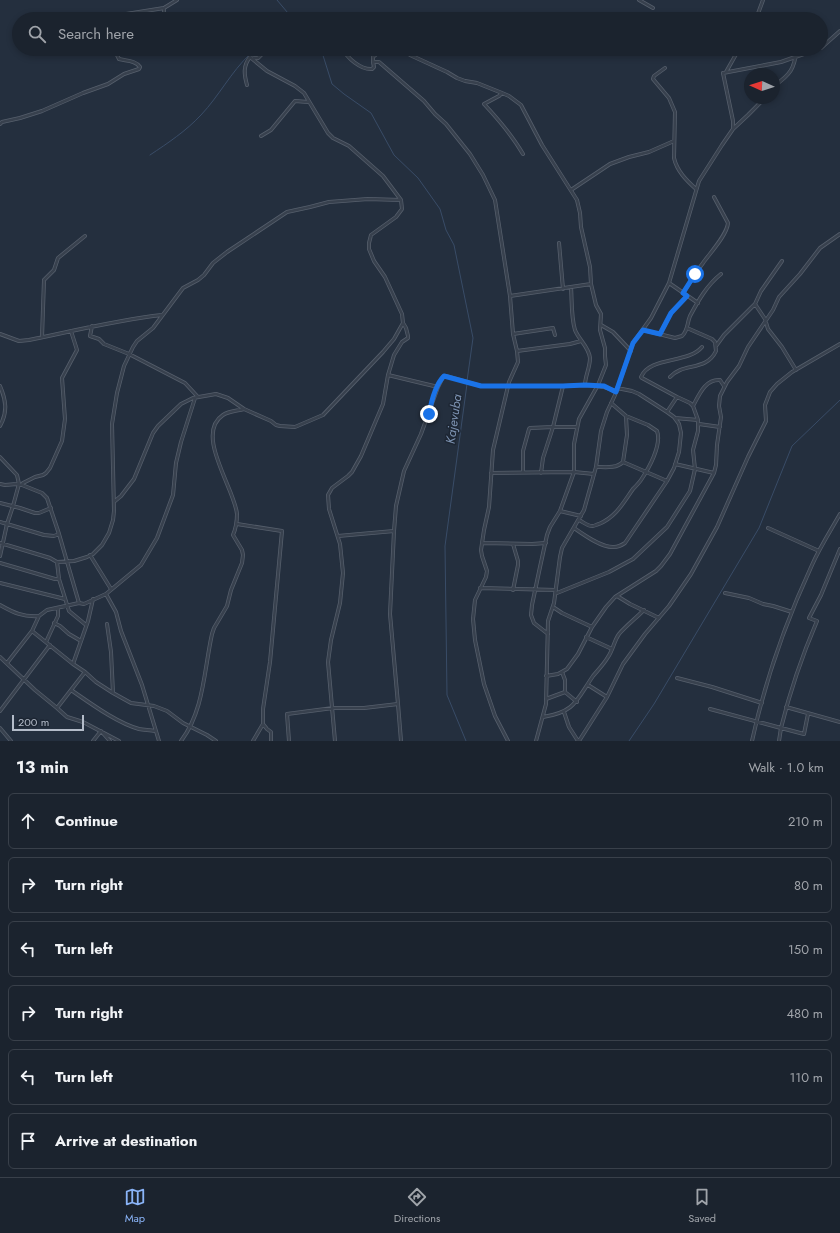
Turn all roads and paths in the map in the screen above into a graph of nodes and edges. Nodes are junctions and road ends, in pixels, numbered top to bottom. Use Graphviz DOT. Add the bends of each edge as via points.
graph roads {
  1 [pos="177,0"];
  2 [pos="639,0"];
  3 [pos="763,0"];
  4 [pos="164,8"];
  5 [pos="653,8"];
  6 [pos="139,12"];
  7 [pos="164,12"];
  8 [pos="759,12"];
  9 [pos="840,31"];
  10 [pos="838,35"];
  11 [pos="828,42"];
  12 [pos="118,56"];
  13 [pos="260,56"];
  14 [pos="347,56"];
  15 [pos="374,56"];
  16 [pos="412,56"];
  17 [pos="735,56"];
  18 [pos="252,57"];
  19 [pos="796,57"];
  20 [pos="373,62"];
  21 [pos="665,68"];
  22 [pos="726,72"];
  23 [pos="780,82"];
  24 [pos="247,85"];
  25 [pos="502,93"];
  26 [pos="309,102"];
  27 [pos="759,104"];
  28 [pos="0,124"];
  29 [pos="733,129"];
  30 [pos="261,136"];
  31 [pos="674,141"];
  32 [pos="523,154"];
  33 [pos="696,189"];
  34 [pos="571,190"];
  35 [pos="714,197"];
  36 [pos="401,200"];
  37 [pos="840,234"];
  38 [pos="84,236"];
  39 [pos="558,243"];
  40 [pos="782,261"];
  41 [pos="720,274"];
  42 [pos="669,283"];
  43 [pos="591,284"];
  44 [pos="571,287"];
  45 [pos="563,289"];
  46 [pos="683,293"];
  47 [pos="510,296"];
  48 [pos="687,296"];
  49 [pos="698,303"];
  50 [pos="756,304"];
  51 [pos="162,315"];
  52 [pos="765,321"];
  53 [pos="403,323"];
  54 [pos="601,325"];
  55 [pos="92,326"];
  56 [pos="688,328"];
  57 [pos="643,330"];
  58 [pos="71,331"];
  59 [pos="0,334"];
  60 [pos="512,334"];
  61 [pos="660,334"];
  62 [pos="555,335"];
  63 [pos="42,337"];
  64 [pos="581,341"];
  65 [pos="840,344"];
  66 [pos="716,346"];
  67 [pos="702,347"];
  68 [pos="517,351"];
  69 [pos="631,351"];
  70 [pos="129,354"];
  71 [pos="796,370"];
  72 [pos="388,375"];
  73 [pos="670,377"];
  74 [pos="585,385"];
  75 [pos="0,386"];
  76 [pos="508,386"];
  77 [pos="563,386"];
  78 [pos="438,387"];
  79 [pos="597,387"];
  80 [pos="725,387"];
  81 [pos="616,390"];
  82 [pos="677,397"];
  83 [pos="196,398"];
  84 [pos="611,403"];
  85 [pos="693,406"];
  86 [pos="244,410"];
  87 [pos="668,412"];
  88 [pos="626,416"];
  89 [pos="674,418"];
  90 [pos="698,422"];
  91 [pos="0,426"];
  92 [pos="553,427"];
  93 [pos="577,427"];
  94 [pos="720,427"];
  95 [pos="0,457"];
  96 [pos="623,462"];
  97 [pos="675,464"];
  98 [pos="596,466"];
  99 [pos="695,469"];
  100 [pos="522,472"];
  101 [pos="574,472"];
  102 [pos="646,472"];
  103 [pos="714,472"];
  104 [pos="491,473"];
  105 [pos="542,473"];
  106 [pos="594,474"];
  107 [pos="668,481"];
  108 [pos="0,484"];
  109 [pos="21,484"];
  110 [pos="115,501"];
  111 [pos="0,503"];
  112 [pos="13,506"];
  113 [pos="51,508"];
  114 [pos="560,511"];
  115 [pos="840,514"];
  116 [pos="581,516"];
  117 [pos="579,520"];
  118 [pos="0,522"];
  119 [pos="7,524"];
  120 [pos="237,524"];
  121 [pos="574,528"];
  122 [pos="768,528"];
  123 [pos="394,531"];
  124 [pos="59,534"];
  125 [pos="338,536"];
  126 [pos="482,543"];
  127 [pos="546,543"];
  128 [pos="1,544"];
  129 [pos="513,544"];
  130 [pos="840,549"];
  131 [pos="819,551"];
  132 [pos="0,556"];
  133 [pos="90,556"];
  134 [pos="68,561"];
  135 [pos="57,562"];
  136 [pos="0,563"];
  137 [pos="59,579"];
  138 [pos="0,583"];
  139 [pos="480,588"];
  140 [pos="111,589"];
  141 [pos="513,590"];
  142 [pos="535,590"];
  143 [pos="556,592"];
  144 [pos="725,593"];
  145 [pos="106,594"];
  146 [pos="617,596"];
  147 [pos="66,599"];
  148 [pos="94,599"];
  149 [pos="79,603"];
  150 [pos="0,605"];
  151 [pos="67,606"];
  152 [pos="553,607"];
  153 [pos="58,608"];
  154 [pos="644,610"];
  155 [pos="792,612"];
  156 [pos="39,616"];
  157 [pos="659,618"];
  158 [pos="54,623"];
  159 [pos="107,624"];
  160 [pos="86,625"];
  161 [pos="592,627"];
  162 [pos="32,631"];
  163 [pos="548,634"];
  164 [pos="586,637"];
  165 [pos="81,641"];
  166 [pos="46,642"];
  167 [pos="50,645"];
  168 [pos="612,649"];
  169 [pos="0,657"];
  170 [pos="7,663"];
  171 [pos="73,664"];
  172 [pos="85,672"];
  173 [pos="562,672"];
  174 [pos="546,676"];
  175 [pos="677,678"];
  176 [pos="24,680"];
  177 [pos="588,685"];
  178 [pos="71,690"];
  179 [pos="565,692"];
  180 [pos="113,693"];
  181 [pos="607,697"];
  182 [pos="546,699"];
  183 [pos="576,702"];
  184 [pos="762,703"];
  185 [pos="398,704"];
  186 [pos="148,705"];
  187 [pos="786,707"];
  188 [pos="57,708"];
  189 [pos="333,708"];
  190 [pos="710,709"];
  191 [pos="0,711"];
  192 [pos="564,712"];
  193 [pos="808,714"];
  194 [pos="543,717"];
  195 [pos="756,722"];
  196 [pos="840,722"];
  197 [pos="263,724"];
  198 [pos="190,727"];
  199 [pos="0,728"];
  200 [pos="781,728"];
  201 [pos="155,730"];
  202 [pos="100,731"];
  203 [pos="115,740"];
  204 [pos="11,741"];
  205 [pos="93,741"];
  206 [pos="110,741"];
  207 [pos="119,741"];
  208 [pos="159,741"];
  209 [pos="181,741"];
  210 [pos="216,741"];
  211 [pos="252,741"];
  212 [pos="271,741"];
  213 [pos="289,741"];
  214 [pos="335,741"];
  215 [pos="401,741"];
  216 [pos="508,741"];
  217 [pos="536,741"];
  218 [pos="578,741"];
  219 [pos="752,741"];
  220 [pos="779,741"];
  1 -- 4 [label="street"];
  2 -- 5 [label="street"];
  3 -- 8 [label="street"];
  4 -- 6 [label="street"];
  4 -- 7 [label="street"];
  9 -- 10 [label="street"];
  10 -- 11 [label="street"];
  12 -- 28 [label="street" via="119,59 137,64 139,69 124,74 105,86 42,111"];
  13 -- 18 [label="street" via="256,59"];
  14 -- 20 [label="street" via="367,69 374,67"];
  15 -- 20 [label="street"];
  16 -- 25 [label="street" via="464,81 477,83"];
  17 -- 22 [label="street"];
  18 -- 24 [label="street" via="245,65"];
  18 -- 26 [label="street" via="267,70 304,93"];
  19 -- 22 [label="street"];
  19 -- 23 [label="street" via="789,74"];
  20 -- 47 [label="street" via="379,62 424,100 470,154 483,175 495,200"];
  21 -- 31 [label="street" via="653,79 669,98 675,112"];
  22 -- 29 [label="street" via="723,72"];
  25 -- 32 [label="street" via="484,104 511,134"];
  25 -- 34 [label="street" via="521,105 542,145"];
  26 -- 30 [label="street" via="295,100 271,130"];
  26 -- 36 [label="street" via="328,133 349,146 383,176"];
  27 -- 29 [label="street"];
  29 -- 33 [label="street"];
  31 -- 33 [label="street" via="675,164"];
  31 -- 34 [label="street" via="610,164"];
  33 -- 42 [label="street"];
  34 -- 43 [label="street" via="580,213"];
  35 -- 46 [label="street" via="728,223 727,227"];
  36 -- 51 [label="street" via="329,202 287,212 213,263 198,280 183,288"];
  36 -- 53 [label="street" via="402,209 371,235 369,243 374,261 402,314"];
  37 -- 52 [label="street" via="820,248 779,297"];
  38 -- 63 [label="street" via="58,258 54,270 44,280"];
  39 -- 45 [label="street"];
  40 -- 50 [label="street" via="761,291"];
  41 -- 49 [label="street"];
  42 -- 46 [label="street"];
  42 -- 57 [label="street"];
  43 -- 44 [label="street"];
  43 -- 54 [label="street" via="601,314"];
  44 -- 45 [label="street"];
  44 -- 64 [label="street" via="574,324"];
  45 -- 47 [label="street"];
  46 -- 48 [label="street"];
  47 -- 60 [label="street"];
  48 -- 49 [label="street"];
  48 -- 61 [label="street" via="671,313"];
  49 -- 56 [label="street" via="690,317"];
  50 -- 52 [label="street"];
  50 -- 66 [label="street"];
  51 -- 55 [label="street"];
  51 -- 70 [label="street" via="153,328 137,341"];
  52 -- 71 [label="street"];
  52 -- 80 [label="street"];
  53 -- 72 [label="street" via="408,338 402,342 394,355"];
  53 -- 86 [label="street" via="383,352 319,417 295,427 280,426"];
  54 -- 69 [label="street" via="613,332"];
  54 -- 79 [label="street" via="600,335 605,348 606,365"];
  55 -- 58 [label="street"];
  55 -- 70 [label="street" via="90,336"];
  56 -- 61 [label="street" via="679,338"];
  56 -- 66 [label="street" via="712,339"];
  57 -- 61 [label="street"];
  57 -- 69 [label="street" via="635,339"];
  58 -- 63 [label="street"];
  58 -- 109 [label="street" via="78,350 62,378 62,441 46,473"];
  59 -- 63 [label="street" via="19,340"];
  60 -- 62 [label="street" via="553,328"];
  60 -- 68 [label="street"];
  64 -- 68 [label="street"];
  64 -- 74 [label="street" via="590,358"];
  65 -- 71 [label="street"];
  66 -- 73 [label="street" via="710,360 679,370"];
  67 -- 82 [label="street" via="690,355 650,368 642,375 642,378"];
  68 -- 76 [label="street" via="516,366"];
  69 -- 81 [label="street"];
  70 -- 83 [label="street" via="185,383"];
  70 -- 110 [label="street" via="119,382 112,424"];
  71 -- 157 [label="street" via="770,392 765,405 766,421 716,527 690,574"];
  72 -- 78 [label="street"];
  72 -- 125 [label="street" via="383,404 361,456 352,472 329,492 329,509"];
  74 -- 77 [label="street"];
  74 -- 79 [label="street"];
  75 -- 91 [label="street" via="6,405 6,413"];
  76 -- 77 [label="street"];
  76 -- 78 [label="street" via="481,386 444,376"];
  76 -- 104 [label="street" via="493,450"];
  77 -- 92 [label="street"];
  78 -- 123 [label="street" via="404,471 396,506"];
  79 -- 81 [label="street" via="604,386"];
  79 -- 93 [label="street"];
  80 -- 85 [label="street" via="720,380 708,383"];
  80 -- 94 [label="street" via="719,399"];
  81 -- 84 [label="street"];
  81 -- 87 [label="street" via="632,391"];
  82 -- 85 [label="street"];
  82 -- 87 [label="street"];
  83 -- 86 [label="street" via="219,395 228,398"];
  83 -- 110 [label="street" via="181,404 158,426 134,480"];
  83 -- 140 [label="street" via="176,463 173,495 157,538 141,565"];
  84 -- 88 [label="street"];
  84 -- 98 [label="street" via="601,431"];
  85 -- 90 [label="street"];
  86 -- 120 [label="street" via="221,416 216,422 213,436 216,454 234,500"];
  87 -- 89 [label="street"];
  88 -- 96 [label="street" via="627,435"];
  88 -- 102 [label="street" via="657,431 658,440 654,457"];
  89 -- 90 [label="street"];
  89 -- 97 [label="street" via="682,433"];
  90 -- 94 [label="street"];
  90 -- 99 [label="street" via="694,444"];
  92 -- 93 [label="street"];
  92 -- 100 [label="street" via="529,428"];
  92 -- 105 [label="street" via="543,458"];
  93 -- 101 [label="street"];
  94 -- 103 [label="street"];
  95 -- 109 [label="street" via="17,475"];
  96 -- 98 [label="street" via="614,467"];
  96 -- 102 [label="street"];
  97 -- 99 [label="street"];
  97 -- 107 [label="street"];
  98 -- 106 [label="street"];
  99 -- 103 [label="street"];
  99 -- 143 [label="street" via="690,491 666,527 644,550 609,572"];
  100 -- 104 [label="street"];
  100 -- 105 [label="street"];
  101 -- 105 [label="street"];
  101 -- 106 [label="street"];
  101 -- 114 [label="street"];
  102 -- 107 [label="street"];
  102 -- 117 [label="street" via="619,510 606,521 594,526"];
  103 -- 146 [label="street" via="661,566"];
  104 -- 126 [label="street" via="489,507"];
  106 -- 116 [label="street"];
  107 -- 121 [label="street" via="626,543 613,547 603,545"];
  108 -- 109 [label="street"];
  109 -- 112 [label="street"];
  109 -- 113 [label="street" via="46,496"];
  110 -- 133 [label="street" via="109,533 102,545"];
  111 -- 112 [label="street"];
  112 -- 113 [label="street" via="36,513"];
  112 -- 119 [label="street"];
  113 -- 124 [label="street"];
  114 -- 116 [label="street"];
  114 -- 127 [label="street" via="550,527"];
  115 -- 131 [label="street"];
  116 -- 117 [label="street"];
  117 -- 121 [label="street"];
  118 -- 119 [label="street"];
  119 -- 124 [label="street" via="44,535"];
  119 -- 128 [label="street"];
  120 -- 197 [label="street" via="282,531"];
  120 -- 198 [label="street" via="233,535 242,550 240,572 227,606 212,634 200,698"];
  121 -- 143 [label="street" via="561,552"];
  122 -- 131 [label="street"];
  123 -- 125 [label="street"];
  123 -- 185 [label="street" via="390,614"];
  124 -- 134 [label="street"];
  125 -- 189 [label="street" via="342,581 328,662"];
  126 -- 129 [label="street"];
  126 -- 139 [label="street" via="482,556 487,571"];
  127 -- 129 [label="street"];
  127 -- 142 [label="street"];
  128 -- 132 [label="street"];
  128 -- 135 [label="street"];
  129 -- 141 [label="street" via="518,561"];
  130 -- 187 [label="street" via="809,618 817,622 799,664"];
  131 -- 155 [label="street"];
  133 -- 134 [label="street"];
  133 -- 140 [label="street"];
  134 -- 135 [label="street"];
  134 -- 149 [label="street"];
  135 -- 137 [label="street"];
  136 -- 137 [label="street"];
  137 -- 147 [label="street"];
  138 -- 147 [label="street"];
  139 -- 141 [label="street"];
  139 -- 216 [label="street" via="475,600 473,619 477,653 495,716"];
  140 -- 145 [label="street"];
  141 -- 142 [label="street"];
  142 -- 143 [label="street"];
  142 -- 163 [label="street" via="532,618 534,623"];
  143 -- 152 [label="street"];
  144 -- 155 [label="street"];
  145 -- 148 [label="street"];
  145 -- 186 [label="street" via="116,612"];
  146 -- 154 [label="street"];
  146 -- 161 [label="street"];
  147 -- 151 [label="street"];
  148 -- 149 [label="street" via="84,604"];
  148 -- 160 [label="street"];
  149 -- 151 [label="street"];
  150 -- 156 [label="street" via="26,617"];
  151 -- 153 [label="street"];
  151 -- 160 [label="street" via="69,612"];
  152 -- 161 [label="street"];
  152 -- 163 [label="street" via="549,617"];
  153 -- 156 [label="street" via="47,610"];
  153 -- 158 [label="street" via="58,616"];
  154 -- 157 [label="street"];
  154 -- 168 [label="street" via="619,634"];
  155 -- 184 [label="street" via="774,660"];
  156 -- 162 [label="street"];
  157 -- 181 [label="street" via="623,664"];
  158 -- 165 [label="street"];
  158 -- 166 [label="street"];
  159 -- 180 [label="street"];
  160 -- 165 [label="street"];
  161 -- 164 [label="street"];
  162 -- 166 [label="street"];
  162 -- 170 [label="street"];
  163 -- 174 [label="street"];
  164 -- 168 [label="street"];
  164 -- 173 [label="street" via="571,665"];
  165 -- 171 [label="street"];
  166 -- 167 [label="street"];
  167 -- 171 [label="street"];
  167 -- 176 [label="street"];
  168 -- 177 [label="street"];
  169 -- 170 [label="street"];
  170 -- 176 [label="street"];
  171 -- 172 [label="street"];
  172 -- 178 [label="street"];
  172 -- 180 [label="street"];
  173 -- 174 [label="street"];
  173 -- 179 [label="street"];
  174 -- 182 [label="street"];
  175 -- 184 [label="street"];
  176 -- 188 [label="street"];
  176 -- 191 [label="street"];
  177 -- 181 [label="street"];
  177 -- 183 [label="street"];
  178 -- 188 [label="street"];
  178 -- 201 [label="street" via="124,722 140,729"];
  179 -- 182 [label="street"];
  179 -- 183 [label="street"];
  180 -- 186 [label="street" via="131,702"];
  181 -- 218 [label="street"];
  182 -- 194 [label="street"];
  183 -- 192 [label="street"];
  184 -- 195 [label="street"];
  185 -- 189 [label="street"];
  185 -- 215 [label="street"];
  186 -- 198 [label="street" via="167,711"];
  186 -- 201 [label="street"];
  187 -- 193 [label="street"];
  187 -- 200 [label="street"];
  188 -- 202 [label="street" via="67,717"];
  189 -- 213 [label="street" via="287,714"];
  189 -- 214 [label="street"];
  190 -- 195 [label="street"];
  192 -- 194 [label="street"];
  192 -- 218 [label="street" via="569,727"];
  193 -- 196 [label="street"];
  193 -- 200 [label="street" via="804,734"];
  194 -- 217 [label="street"];
  195 -- 200 [label="street"];
  195 -- 219 [label="street"];
  197 -- 211 [label="street"];
  197 -- 212 [label="street" via="271,732"];
  198 -- 209 [label="street"];
  198 -- 210 [label="street"];
  199 -- 204 [label="street"];
  200 -- 220 [label="street"];
  201 -- 208 [label="street"];
  202 -- 203 [label="street"];
  202 -- 205 [label="street"];
  202 -- 206 [label="street"];
  203 -- 207 [label="street"];
}
